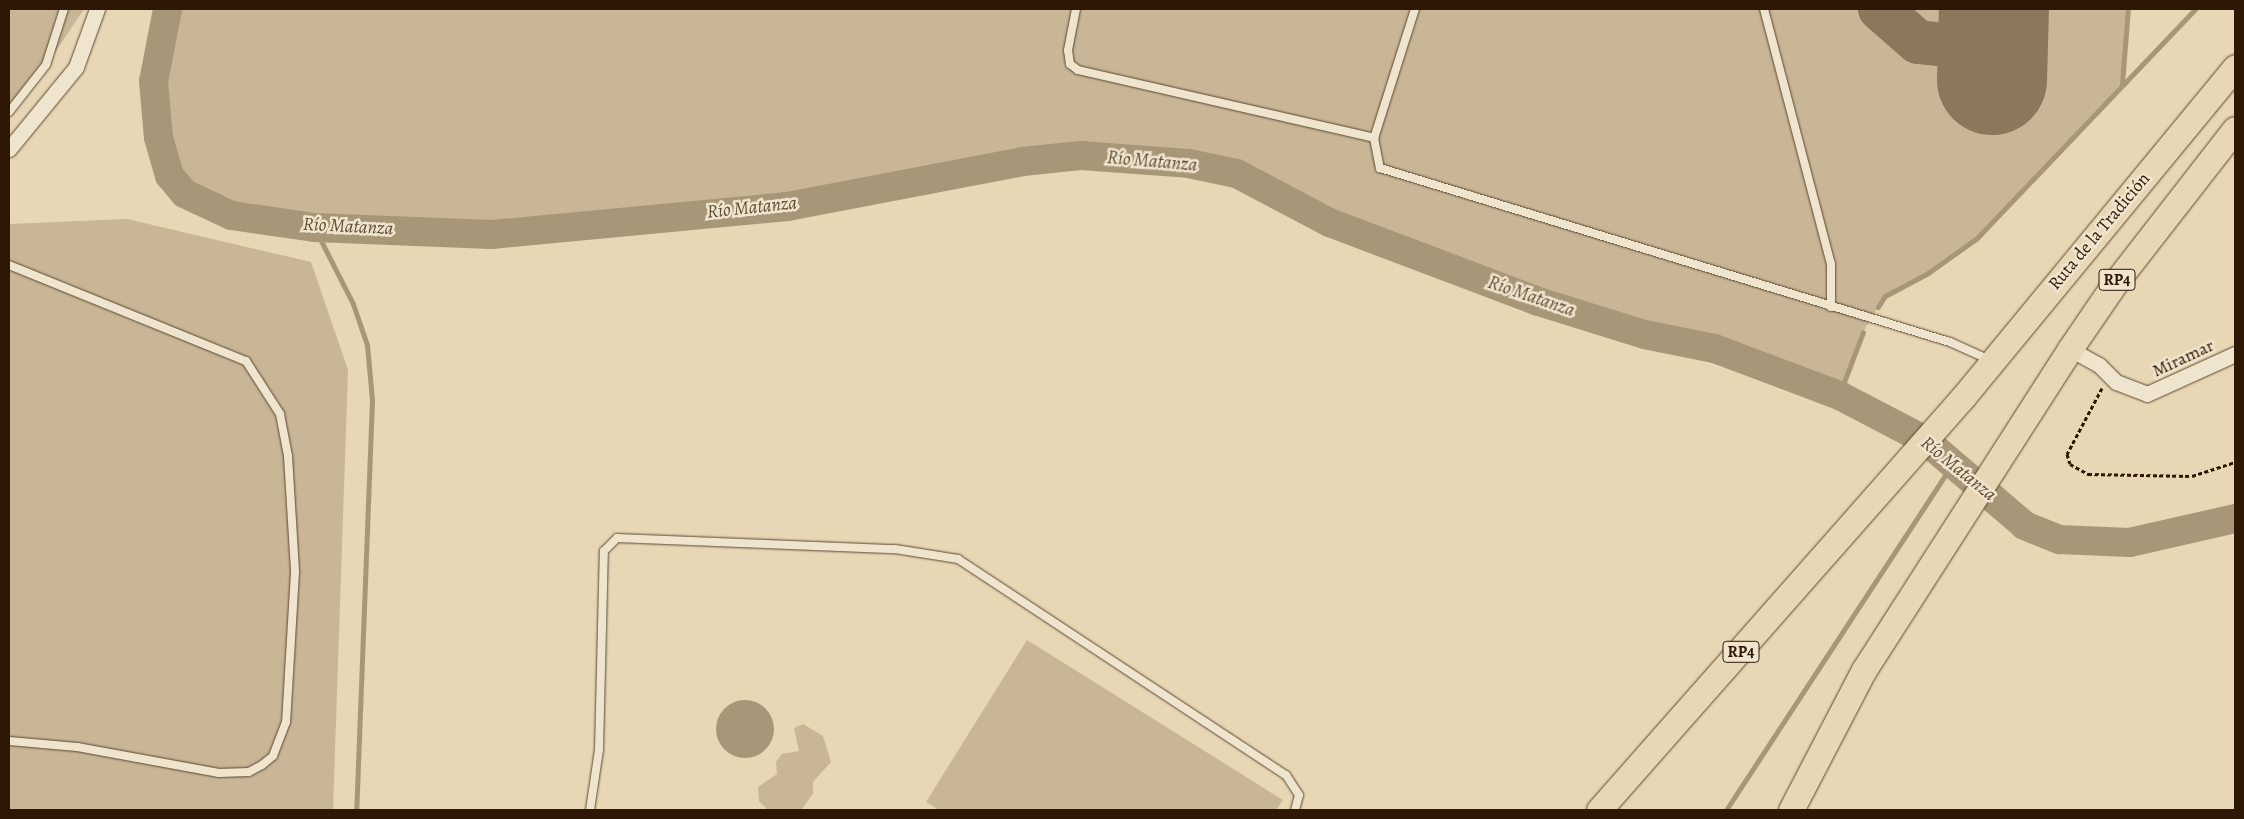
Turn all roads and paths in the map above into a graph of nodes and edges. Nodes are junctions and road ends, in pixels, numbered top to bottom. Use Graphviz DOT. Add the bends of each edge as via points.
graph roads {
  1 [pos="64,9"];
  2 [pos="98,9"];
  3 [pos="1076,9"];
  4 [pos="1415,9"];
  5 [pos="1764,9"];
  6 [pos="2235,67"];
  7 [pos="9,112"];
  8 [pos="2235,129"];
  9 [pos="1374,138"];
  10 [pos="9,148"];
  11 [pos="9,265"];
  12 [pos="1831,307"];
  13 [pos="2070,349"];
  14 [pos="2235,354"];
  15 [pos="1991,361"];
  16 [pos="2116,382"];
  17 [pos="2235,462"];
  18 [pos="9,741"];
  19 [pos="590,810"];
  20 [pos="1295,810"];
  21 [pos="1599,810"];
  22 [pos="1791,810"];
  1 -- 7 [label="lane" via="46,65"];
  2 -- 10 [label="street" via="76,67"];
  3 -- 9 [label="lane" via="1068,50 1070,64 1078,70"];
  4 -- 9 [label="lane"];
  5 -- 12 [label="lane" via="1831,264"];
  6 -- 15 [label="main road, Ruta de la Tradición / RP4"];
  8 -- 13 [label="main road, RP4" via="2116,283"];
  9 -- 12 [label="lane" via="1376,160 1388,173"];
  11 -- 18 [label="lane" via="246,361 280,414 288,456 295,572 286,722 273,756 262,765 249,772 219,773 77,747"];
  12 -- 15 [label="lane" via="1950,342"];
  13 -- 16 [label="street, Miramar" via="2099,365"];
  13 -- 22 [label="main road, RP4" via="2014,442 1864,670"];
  14 -- 16 [label="street, Miramar" via="2147,394"];
  15 -- 21 [label="main road, Ruta de la Tradición / RP4" via="1882,492"];
  16 -- 17 [label="path" via="2100,390 2067,454 2070,464 2088,474 2192,476"];
  19 -- 20 [label="lane" via="599,750 604,551 616,538 895,549 958,559 1286,775 1299,795"];
}
